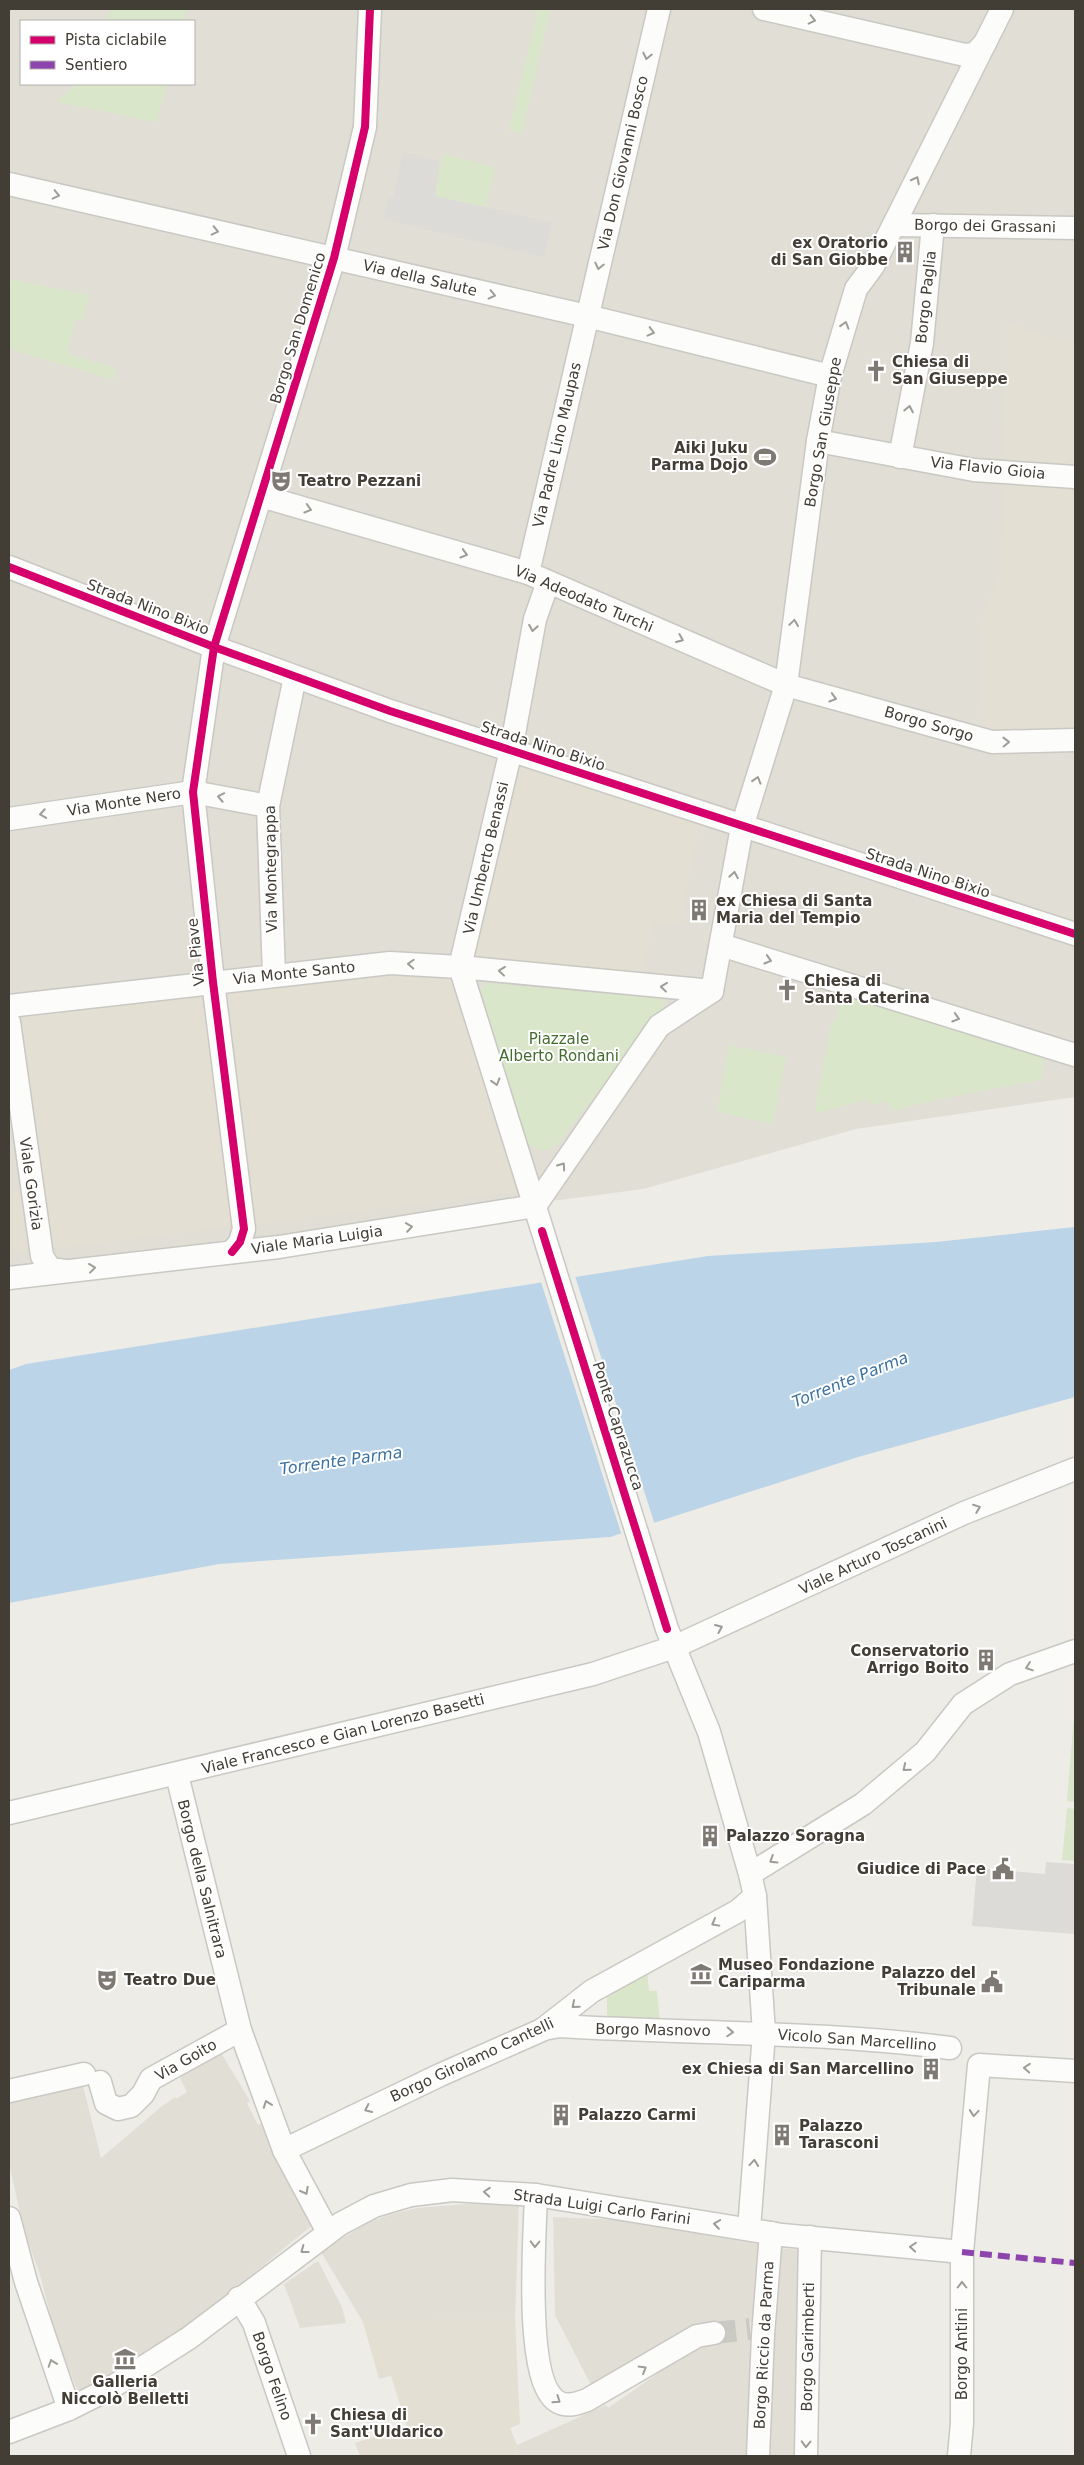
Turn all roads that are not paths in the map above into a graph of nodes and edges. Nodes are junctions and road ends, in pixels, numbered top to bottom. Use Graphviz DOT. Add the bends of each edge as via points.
graph roads {
  1 [pos="370,9"];
  2 [pos="658,9"];
  3 [pos="764,9"];
  4 [pos="1002,9"];
  5 [pos="984,43"];
  6 [pos="9,184"];
  7 [pos="894,224"];
  8 [pos="933,224"];
  9 [pos="1075,228"];
  10 [pos="334,258"];
  11 [pos="587,316"];
  12 [pos="830,376"];
  13 [pos="818,441"];
  14 [pos="900,457"];
  15 [pos="1075,477"];
  16 [pos="261,496"];
  17 [pos="9,567"];
  18 [pos="538,577"];
  19 [pos="214,647"];
  20 [pos="295,677"];
  21 [pos="786,685"];
  22 [pos="1075,740"];
  23 [pos="511,750"];
  24 [pos="193,792"];
  25 [pos="268,806"];
  26 [pos="9,819"];
  27 [pos="742,827"];
  28 [pos="1075,934"];
  29 [pos="721,945"];
  30 [pos="460,967"];
  31 [pos="274,975"];
  32 [pos="213,982"];
  33 [pos="712,991"];
  34 [pos="9,1006"];
  35 [pos="9,1022"];
  36 [pos="1075,1055"];
  37 [pos="535,1206"];
  38 [pos="232,1252"];
  39 [pos="65,1271"];
  40 [pos="9,1278"];
  41 [pos="1075,1469"];
  42 [pos="674,1647"];
  43 [pos="1075,1651"];
  44 [pos="176,1775"];
  45 [pos="9,1813"];
  46 [pos="750,1874"];
  47 [pos="755,1896"];
  48 [pos="240,2030"];
  49 [pos="542,2030"];
  50 [pos="764,2033"];
  51 [pos="950,2048"];
  52 [pos="1075,2071"];
  53 [pos="9,2091"];
  54 [pos="284,2150"];
  55 [pos="536,2195"];
  56 [pos="9,2218"];
  57 [pos="748,2229"];
  58 [pos="328,2232"];
  59 [pos="771,2233"];
  60 [pos="810,2237"];
  61 [pos="962,2252"];
  62 [pos="239,2298"];
  63 [pos="714,2333"];
  64 [pos="69,2409"];
  65 [pos="9,2432"];
  66 [pos="299,2456"];
  67 [pos="758,2456"];
  68 [pos="806,2456"];
  69 [pos="959,2456"];
  1 -- 10 [label="street, Borgo San Domenico" via="365,127"];
  2 -- 11 [label="street, Via Don Giovanni Bosco, one-way"];
  3 -- 5 [label="street, one-way" via="961,55 975,54"];
  4 -- 5 [label="street, Borgo San Giuseppe"];
  7 -- 5 [label="street, Borgo San Giuseppe, one-way"];
  6 -- 10 [label="street, Via della Salute, one-way"];
  7 -- 8 [label="street, Borgo dei Grassani"];
  12 -- 7 [label="street, Borgo San Giuseppe, one-way" via="856,288 873,266"];
  8 -- 9 [label="street, Borgo dei Grassani"];
  14 -- 8 [label="street, Borgo Paglia, one-way" via="922,343"];
  10 -- 11 [label="street, Via della Salute, one-way"];
  10 -- 16 [label="street, Borgo San Domenico"];
  11 -- 12 [label="street, Via della Salute, one-way"];
  11 -- 18 [label="street, Via Padre Lino Maupas"];
  12 -- 13 [label="street, Borgo San Giuseppe"];
  13 -- 14 [label="street, Via Flavio Gioia"];
  21 -- 13 [label="street, Borgo San Giuseppe, one-way"];
  14 -- 15 [label="street, Via Flavio Gioia" via="974,470"];
  16 -- 18 [label="street, Via Adeodato Turchi, one-way"];
  16 -- 19 [label="street, Borgo San Domenico"];
  17 -- 19 [label="street, Strada Nino Bixio"];
  18 -- 21 [label="street, Via Adeodato Turchi, one-way"];
  18 -- 23 [label="street, Via Padre Lino Maupas, one-way" via="535,619"];
  19 -- 20 [label="street, Strada Nino Bixio"];
  19 -- 24 [label="street, Via Piave"];
  20 -- 23 [label="street, Strada Nino Bixio"];
  20 -- 25 [label="street, Via Montegrappa"];
  21 -- 22 [label="street, Borgo Sorgo, one-way" via="992,742"];
  27 -- 21 [label="street, Borgo San Giuseppe, one-way"];
  23 -- 27 [label="street, Strada Nino Bixio"];
  23 -- 30 [label="street, Via Umberto Benassi"];
  25 -- 24 [label="street, Via Monte Nero, one-way"];
  24 -- 26 [label="street, Via Monte Nero, one-way"];
  24 -- 32 [label="street, Via Piave"];
  25 -- 31 [label="street, Via Montegrappa"];
  27 -- 28 [label="street, Strada Nino Bixio"];
  29 -- 27 [label="street, Borgo San Giuseppe, one-way"];
  29 -- 33 [label="street, Borgo San Giuseppe"];
  29 -- 36 [label="street, one-way"];
  30 -- 31 [label="street, Via Monte Santo, one-way" via="390,963"];
  33 -- 30 [label="street, one-way"];
  30 -- 37 [label="street, one-way"];
  31 -- 32 [label="street, Via Monte Santo"];
  32 -- 34 [label="street, Via Monte Santo"];
  32 -- 38 [label="street, Via Piave" via="244,1229"];
  37 -- 33 [label="street, one-way" via="659,1026"];
  35 -- 39 [label="street, Viale Gorizia" via="42,1256 53,1271"];
  38 -- 37 [label="street, Viale Maria Luigia, one-way"];
  37 -- 42 [label="street, Ponte Caprazucca"];
  39 -- 38 [label="street, Viale Maria Luigia, one-way"];
  39 -- 40 [label="street, Viale Maria Luigia"];
  42 -- 41 [label="street, Viale Arturo Toscanini, one-way" via="964,1513"];
  42 -- 44 [label="street, Viale Francesco e Gian Lorenzo Basetti" via="593,1674"];
  42 -- 46 [label="street, Ponte Caprazucca" via="709,1732"];
  43 -- 46 [label="street, one-way" via="1010,1674 963,1704 925,1752 863,1804"];
  44 -- 45 [label="street, Viale Francesco e Gian Lorenzo Basetti"];
  44 -- 48 [label="street, Borgo della Salnitrara"];
  46 -- 47 [label="street, Ponte Caprazucca"];
  47 -- 49 [label="street, Borgo Girolamo Cantelli, one-way" via="738,1911 592,1991"];
  47 -- 50 [label="street, Ponte Caprazucca"];
  48 -- 53 [label="street, Via Goito" via="152,2079 132,2106 118,2110 106,2103 92,2078"];
  54 -- 48 [label="street, Borgo della Salnitrara, one-way"];
  49 -- 50 [label="street, Borgo Masnovo, one-way" via="560,2026"];
  49 -- 54 [label="street, Borgo Girolamo Cantelli, one-way"];
  50 -- 51 [label="street, Vicolo San Marcellino" via="892,2040"];
  57 -- 50 [label="street, Ponte Caprazucca, one-way"];
  52 -- 61 [label="street, Borgo Antini, one-way" via="979,2065"];
  54 -- 58 [label="street, Borgo della Salnitrara, one-way"];
  57 -- 55 [label="street, Strada Luigi Carlo Farini, one-way"];
  55 -- 58 [label="street, Strada Luigi Carlo Farini, one-way" via="452,2190 411,2195 374,2206"];
  55 -- 63 [label="street, one-way" via="536,2355 550,2395 564,2405 579,2404 697,2336"];
  64 -- 56 [label="street, one-way" via="34,2308"];
  57 -- 59 [label="street, Strada Luigi Carlo Farini"];
  58 -- 62 [label="street, Strada Luigi Carlo Farini, one-way"];
  59 -- 60 [label="street, Strada Luigi Carlo Farini"];
  59 -- 67 [label="street, Borgo Riccio da Parma" via="757,2328"];
  61 -- 60 [label="street, Strada Luigi Carlo Farini, one-way"];
  60 -- 68 [label="street, Borgo Garimberti, one-way"];
  69 -- 61 [label="street, Borgo Antini, one-way" via="962,2423"];
  62 -- 64 [label="street, Strada Luigi Carlo Farini" via="170,2351 109,2389"];
  62 -- 66 [label="street, Borgo Felino" via="254,2323"];
  64 -- 65 [label="street, Strada Luigi Carlo Farini"];
}
